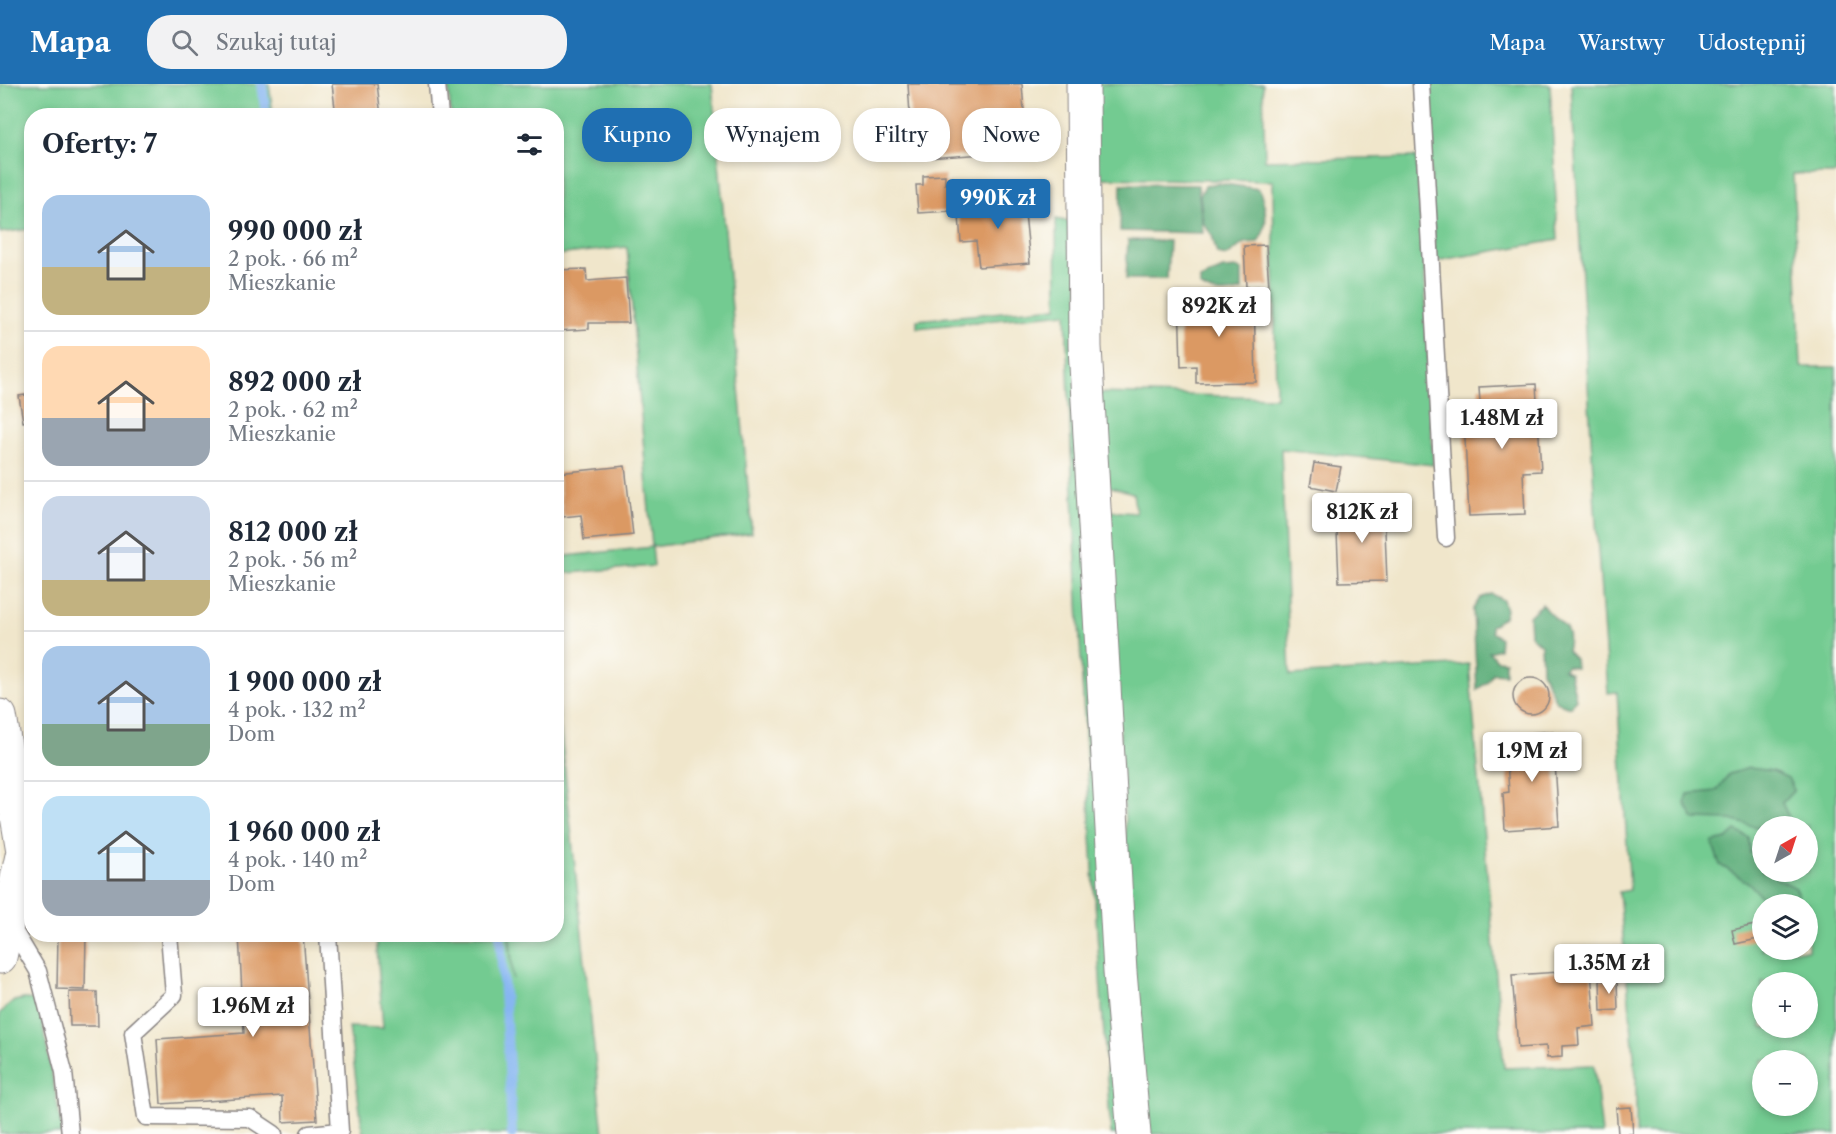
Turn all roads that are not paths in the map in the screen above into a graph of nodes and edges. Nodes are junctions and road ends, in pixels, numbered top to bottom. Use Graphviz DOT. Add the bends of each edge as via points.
graph roads {
  1 [pos="437,84"];
  2 [pos="1083,84"];
  3 [pos="1421,84"];
  4 [pos="439,108"];
  5 [pos="1446,538"];
  6 [pos="0,716"];
  7 [pos="24,860"];
  8 [pos="24,873"];
  9 [pos="8,921"];
  10 [pos="170,942"];
  11 [pos="328,942"];
  12 [pos="0,957"];
  13 [pos="70,1134"];
  14 [pos="274,1134"];
  15 [pos="309,1134"];
  16 [pos="1134,1134"];
  1 -- 4 [label="lane"];
  2 -- 16 [label="street" via="1085,347 1120,972"];
  3 -- 5 [label="lane"];
  6 -- 7 [label="street"];
  8 -- 9 [label="street"];
  9 -- 12 [label="street"];
  9 -- 13 [label="lane" via="38,971 64,1072"];
  10 -- 14 [label="lane" via="174,994 133,1033 146,1117 250,1118"];
  11 -- 15 [label="lane" via="340,1131"];
}
